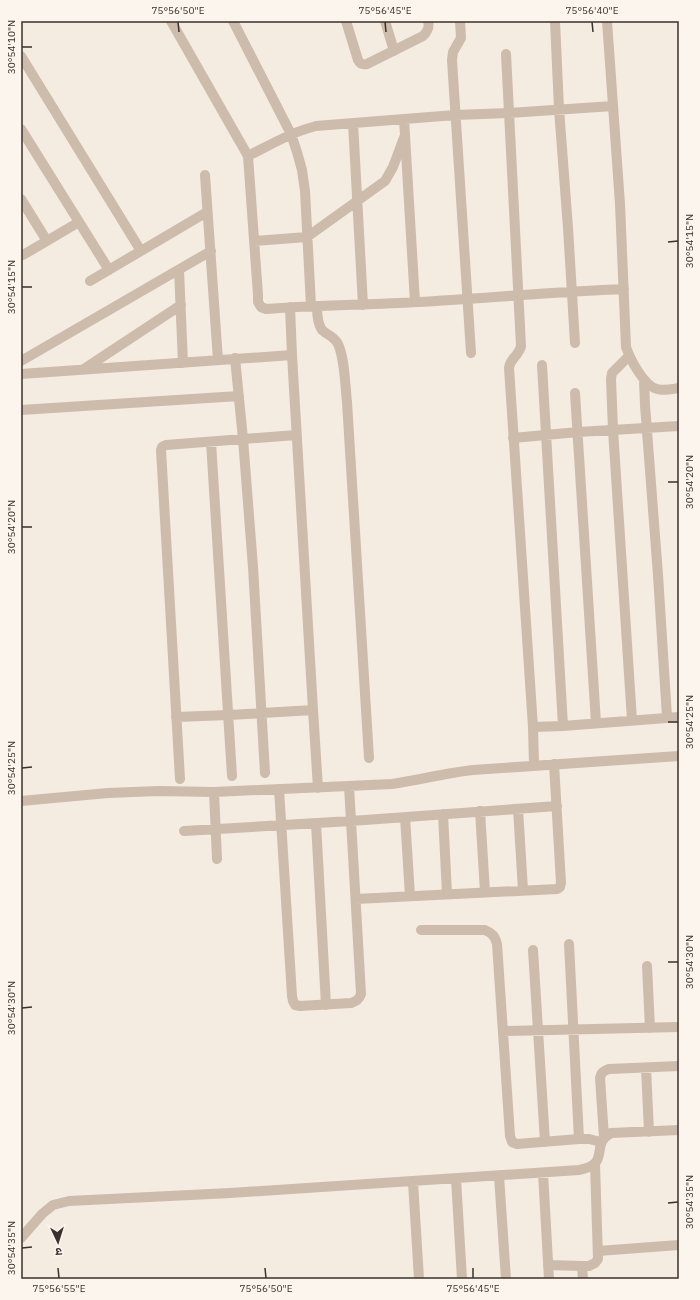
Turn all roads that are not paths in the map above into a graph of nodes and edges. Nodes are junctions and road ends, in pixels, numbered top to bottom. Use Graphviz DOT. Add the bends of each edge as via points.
graph roads {
  1 [pos="171,21"];
  2 [pos="233,21"];
  3 [pos="346,21"];
  4 [pos="385,21"];
  5 [pos="428,21"];
  6 [pos="460,21"];
  7 [pos="555,21"];
  8 [pos="607,21"];
  9 [pos="394,51"];
  10 [pos="506,54"];
  11 [pos="21,56"];
  12 [pos="613,106"];
  13 [pos="559,110"];
  14 [pos="508,113"];
  15 [pos="455,115"];
  16 [pos="404,119"];
  17 [pos="353,123"];
  18 [pos="21,129"];
  19 [pos="291,134"];
  20 [pos="405,135"];
  21 [pos="248,156"];
  22 [pos="205,175"];
  23 [pos="21,199"];
  24 [pos="357,200"];
  25 [pos="208,212"];
  26 [pos="25,214"];
  27 [pos="79,222"];
  28 [pos="307,237"];
  29 [pos="47,241"];
  30 [pos="254,241"];
  31 [pos="141,251"];
  32 [pos="210,251"];
  33 [pos="23,255"];
  34 [pos="109,270"];
  35 [pos="179,270"];
  36 [pos="90,281"];
  37 [pos="624,288"];
  38 [pos="571,291"];
  39 [pos="519,295"];
  40 [pos="467,299"];
  41 [pos="415,302"];
  42 [pos="363,304"];
  43 [pos="181,305"];
  44 [pos="314,306"];
  45 [pos="290,307"];
  46 [pos="575,343"];
  47 [pos="471,353"];
  48 [pos="292,355"];
  49 [pos="629,356"];
  50 [pos="236,358"];
  51 [pos="21,360"];
  52 [pos="218,360"];
  53 [pos="183,363"];
  54 [pos="542,365"];
  55 [pos="82,370"];
  56 [pos="21,374"];
  57 [pos="644,380"];
  58 [pos="679,388"];
  59 [pos="575,393"];
  60 [pos="239,396"];
  61 [pos="21,410"];
  62 [pos="679,426"];
  63 [pos="647,428"];
  64 [pos="613,430"];
  65 [pos="578,432"];
  66 [pos="296,435"];
  67 [pos="546,435"];
  68 [pos="513,438"];
  69 [pos="243,439"];
  70 [pos="211,442"];
  71 [pos="313,710"];
  72 [pos="261,713"];
  73 [pos="229,715"];
  74 [pos="176,717"];
  75 [pos="667,717"];
  76 [pos="679,717"];
  77 [pos="632,720"];
  78 [pos="596,723"];
  79 [pos="564,726"];
  80 [pos="533,727"];
  81 [pos="679,756"];
  82 [pos="370,758"];
  83 [pos="554,764"];
  84 [pos="534,765"];
  85 [pos="265,774"];
  86 [pos="232,776"];
  87 [pos="180,779"];
  88 [pos="349,786"];
  89 [pos="318,788"];
  90 [pos="279,789"];
  91 [pos="214,792"];
  92 [pos="21,801"];
  93 [pos="556,806"];
  94 [pos="518,809"];
  95 [pos="480,812"];
  96 [pos="443,814"];
  97 [pos="405,817"];
  98 [pos="351,821"];
  99 [pos="316,823"];
  100 [pos="281,825"];
  101 [pos="216,829"];
  102 [pos="184,831"];
  103 [pos="217,860"];
  104 [pos="523,890"];
  105 [pos="485,892"];
  106 [pos="448,894"];
  107 [pos="410,896"];
  108 [pos="356,899"];
  109 [pos="421,930"];
  110 [pos="569,944"];
  111 [pos="533,950"];
  112 [pos="647,966"];
  113 [pos="326,1004"];
  114 [pos="679,1027"];
  115 [pos="650,1028"];
  116 [pos="538,1029"];
  117 [pos="574,1029"];
  118 [pos="503,1031"];
  119 [pos="679,1066"];
  120 [pos="646,1068"];
  121 [pos="679,1130"];
  122 [pos="649,1132"];
  123 [pos="579,1139"];
  124 [pos="603,1139"];
  125 [pos="545,1142"];
  126 [pos="595,1164"];
  127 [pos="543,1173"];
  128 [pos="499,1176"];
  129 [pos="456,1179"];
  130 [pos="413,1182"];
  131 [pos="21,1238"];
  132 [pos="679,1245"];
  133 [pos="598,1251"];
  134 [pos="548,1265"];
  135 [pos="582,1266"];
  136 [pos="419,1279"];
  137 [pos="462,1279"];
  138 [pos="506,1279"];
  139 [pos="549,1279"];
  140 [pos="583,1279"];
  1 -- 21 [label="street"];
  2 -- 19 [label="street"];
  3 -- 9 [label="street" via="360,64 367,64"];
  4 -- 9 [label="street"];
  5 -- 9 [label="street" via="429,25 423,36"];
  6 -- 15 [label="street" via="461,38 453,52 452,60"];
  7 -- 13 [label="street"];
  8 -- 12 [label="street"];
  10 -- 14 [label="street"];
  11 -- 31 [label="street"];
  12 -- 13 [label="street"];
  12 -- 37 [label="street"];
  13 -- 14 [label="street"];
  13 -- 38 [label="street"];
  14 -- 15 [label="street"];
  14 -- 39 [label="street"];
  15 -- 16 [label="street"];
  15 -- 40 [label="street"];
  16 -- 17 [label="street"];
  16 -- 20 [label="street"];
  17 -- 19 [label="street" via="316,126"];
  17 -- 24 [label="street"];
  18 -- 27 [label="street"];
  19 -- 21 [label="street"];
  19 -- 28 [label="street" via="302,170"];
  20 -- 24 [label="street" via="385,181"];
  20 -- 41 [label="street"];
  21 -- 30 [label="street"];
  22 -- 25 [label="street"];
  23 -- 26 [label="street"];
  24 -- 28 [label="street"];
  24 -- 42 [label="street"];
  25 -- 31 [label="street"];
  25 -- 32 [label="street"];
  26 -- 29 [label="street"];
  27 -- 29 [label="street"];
  27 -- 34 [label="street"];
  28 -- 30 [label="street"];
  28 -- 44 [label="street"];
  29 -- 33 [label="street"];
  30 -- 45 [label="street" via="258,302 266,309"];
  31 -- 34 [label="street"];
  32 -- 35 [label="street"];
  32 -- 52 [label="street"];
  34 -- 36 [label="street"];
  35 -- 43 [label="street"];
  35 -- 51 [label="street"];
  37 -- 38 [label="street"];
  37 -- 49 [label="street" via="625,338"];
  38 -- 39 [label="street"];
  38 -- 46 [label="street"];
  39 -- 40 [label="street"];
  39 -- 68 [label="street" via="521,346 509,368"];
  40 -- 41 [label="street"];
  40 -- 47 [label="street"];
  41 -- 42 [label="street"];
  42 -- 44 [label="street"];
  43 -- 53 [label="street"];
  43 -- 55 [label="street"];
  44 -- 45 [label="street"];
  44 -- 82 [label="street" via="322,329 338,343 346,396"];
  45 -- 48 [label="street"];
  48 -- 50 [label="street"];
  48 -- 66 [label="street"];
  49 -- 57 [label="street"];
  49 -- 64 [label="street" via="612,373"];
  50 -- 52 [label="street"];
  50 -- 60 [label="street"];
  52 -- 53 [label="street"];
  53 -- 55 [label="street"];
  54 -- 67 [label="street"];
  55 -- 56 [label="street"];
  57 -- 58 [label="street" via="657,390"];
  57 -- 63 [label="street"];
  59 -- 65 [label="street"];
  60 -- 61 [label="street"];
  60 -- 69 [label="street"];
  62 -- 63 [label="street"];
  63 -- 64 [label="street"];
  63 -- 75 [label="street"];
  64 -- 65 [label="street"];
  64 -- 77 [label="street"];
  65 -- 67 [label="street"];
  65 -- 78 [label="street"];
  66 -- 69 [label="street"];
  66 -- 71 [label="street"];
  67 -- 68 [label="street"];
  67 -- 79 [label="street"];
  68 -- 80 [label="street"];
  69 -- 70 [label="street"];
  69 -- 72 [label="street"];
  70 -- 73 [label="street"];
  70 -- 74 [label="street" via="166,445 161,450"];
  71 -- 72 [label="street"];
  71 -- 89 [label="street"];
  72 -- 73 [label="street"];
  72 -- 85 [label="street"];
  73 -- 74 [label="street"];
  73 -- 86 [label="street"];
  74 -- 87 [label="street"];
  75 -- 76 [label="street"];
  75 -- 77 [label="street"];
  77 -- 78 [label="street"];
  78 -- 79 [label="street"];
  79 -- 80 [label="street"];
  80 -- 84 [label="street"];
  81 -- 83 [label="street"];
  83 -- 84 [label="street"];
  83 -- 93 [label="street"];
  84 -- 88 [label="street" via="449,773 392,784"];
  88 -- 89 [label="street"];
  88 -- 98 [label="street"];
  89 -- 90 [label="street"];
  90 -- 91 [label="street"];
  90 -- 100 [label="street"];
  91 -- 92 [label="street" via="108,793"];
  91 -- 101 [label="street"];
  93 -- 94 [label="street"];
  93 -- 104 [label="street" via="560,887"];
  94 -- 95 [label="street"];
  94 -- 104 [label="street"];
  95 -- 96 [label="street"];
  95 -- 105 [label="street"];
  96 -- 97 [label="street"];
  96 -- 106 [label="street"];
  97 -- 98 [label="street"];
  97 -- 107 [label="street"];
  98 -- 99 [label="street"];
  98 -- 108 [label="street"];
  99 -- 100 [label="street"];
  99 -- 113 [label="street"];
  100 -- 101 [label="street"];
  100 -- 113 [label="street" via="293,1001 295,1005 300,1006"];
  101 -- 102 [label="street"];
  101 -- 103 [label="street"];
  104 -- 105 [label="street"];
  105 -- 106 [label="street"];
  106 -- 107 [label="street"];
  107 -- 108 [label="street"];
  108 -- 113 [label="street" via="360,998 351,1003"];
  109 -- 118 [label="street" via="491,932 497,944"];
  110 -- 117 [label="street"];
  111 -- 116 [label="street"];
  112 -- 115 [label="street"];
  114 -- 115 [label="street"];
  115 -- 117 [label="street"];
  116 -- 117 [label="street"];
  116 -- 118 [label="street"];
  116 -- 125 [label="street"];
  117 -- 123 [label="street"];
  118 -- 125 [label="street" via="512,1142"];
  119 -- 120 [label="street"];
  120 -- 122 [label="street"];
  120 -- 124 [label="street" via="609,1069 601,1073"];
  121 -- 122 [label="street"];
  122 -- 124 [label="street" via="611,1133"];
  123 -- 124 [label="street"];
  123 -- 125 [label="street"];
  124 -- 126 [label="street"];
  126 -- 127 [label="street" via="579,1170"];
  126 -- 133 [label="street"];
  127 -- 128 [label="street"];
  127 -- 134 [label="street"];
  128 -- 129 [label="street"];
  128 -- 138 [label="street"];
  129 -- 130 [label="street"];
  129 -- 137 [label="street"];
  130 -- 131 [label="street" via="69,1201 53,1205"];
  130 -- 136 [label="street"];
  132 -- 133 [label="street"];
  133 -- 135 [label="street" via="595,1264"];
  134 -- 135 [label="street"];
  134 -- 139 [label="street"];
  135 -- 140 [label="street"];
}
